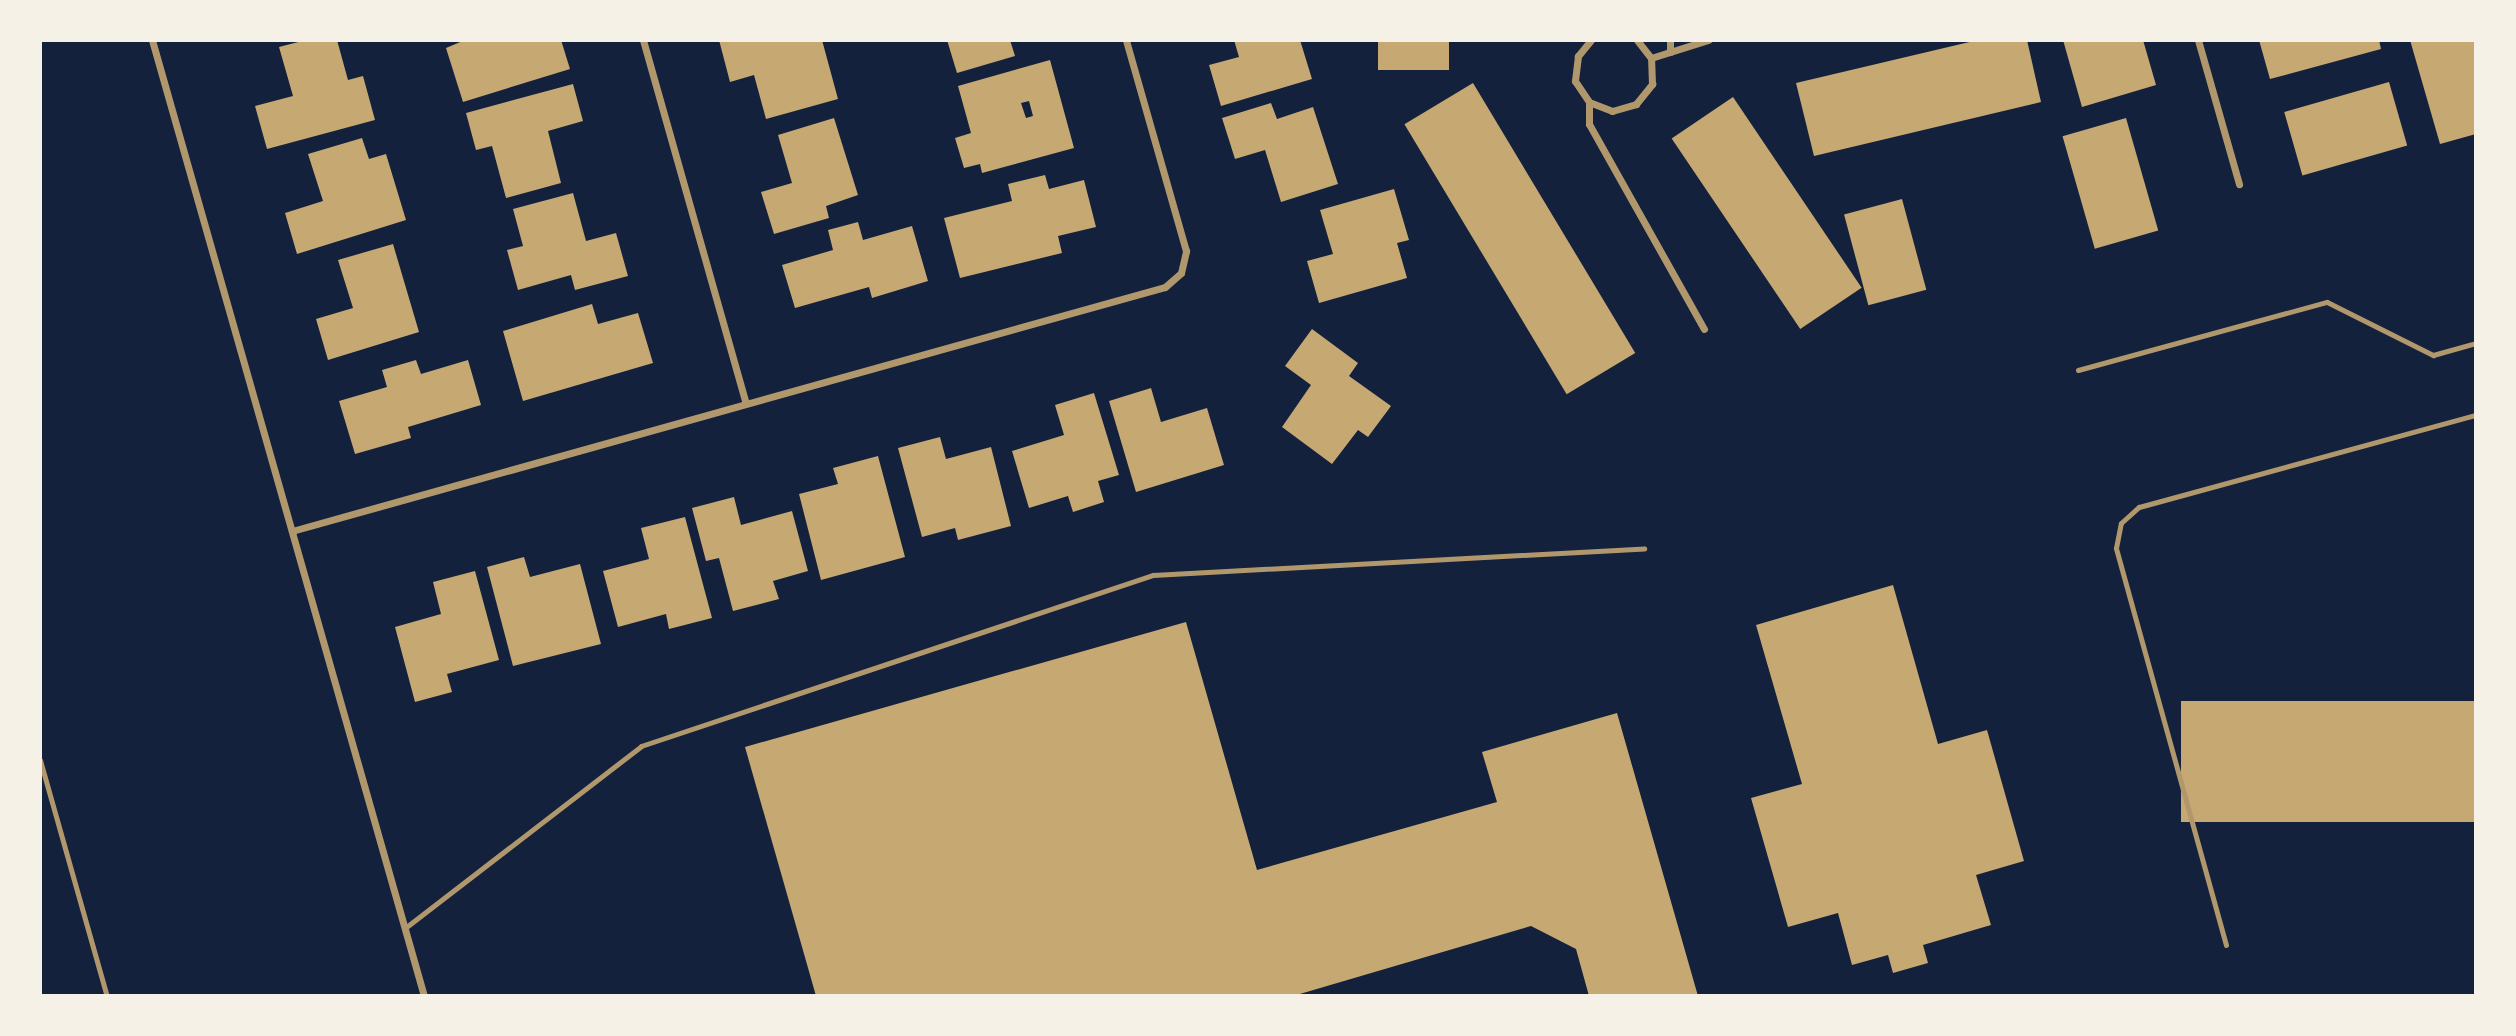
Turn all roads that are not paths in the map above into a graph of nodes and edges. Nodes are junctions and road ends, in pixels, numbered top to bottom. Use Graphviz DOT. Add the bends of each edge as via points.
graph roads {
  1 [pos="152,40"];
  2 [pos="643,40"];
  3 [pos="1126,40"];
  4 [pos="1591,40"];
  5 [pos="1637,40"];
  6 [pos="1670,40"];
  7 [pos="1708,40"];
  8 [pos="2198,40"];
  9 [pos="1670,52"];
  10 [pos="1651,58"];
  11 [pos="1589,102"];
  12 [pos="2239,184"];
  13 [pos="1704,329"];
  14 [pos="2476,344"];
  15 [pos="2078,370"];
  16 [pos="746,404"];
  17 [pos="2476,415"];
  18 [pos="292,531"];
  19 [pos="1644,548"];
  20 [pos="40,760"];
  21 [pos="405,928"];
  22 [pos="2226,946"];
  23 [pos="107,996"];
  24 [pos="424,996"];
  1 -- 18 [label="street"];
  2 -- 16 [label="street"];
  3 -- 16 [label="street" via="1184,243 1181,272 1158,289"];
  4 -- 11 [label="street" via="1575,68"];
  5 -- 10 [label="street"];
  6 -- 9 [label="street"];
  7 -- 9 [label="street"];
  8 -- 12 [label="street"];
  9 -- 10 [label="street"];
  10 -- 11 [label="street" via="1651,84 1636,104 1612,111"];
  11 -- 13 [label="street" via="1589,124"];
  14 -- 15 [label="lane" via="2433,355 2328,302"];
  16 -- 18 [label="street"];
  17 -- 22 [label="lane" via="2139,507 2121,523 2116,548"];
  18 -- 21 [label="street"];
  19 -- 21 [label="lane" via="1153,575 641,746"];
  20 -- 23 [label="lane"];
  21 -- 24 [label="street"];
}
